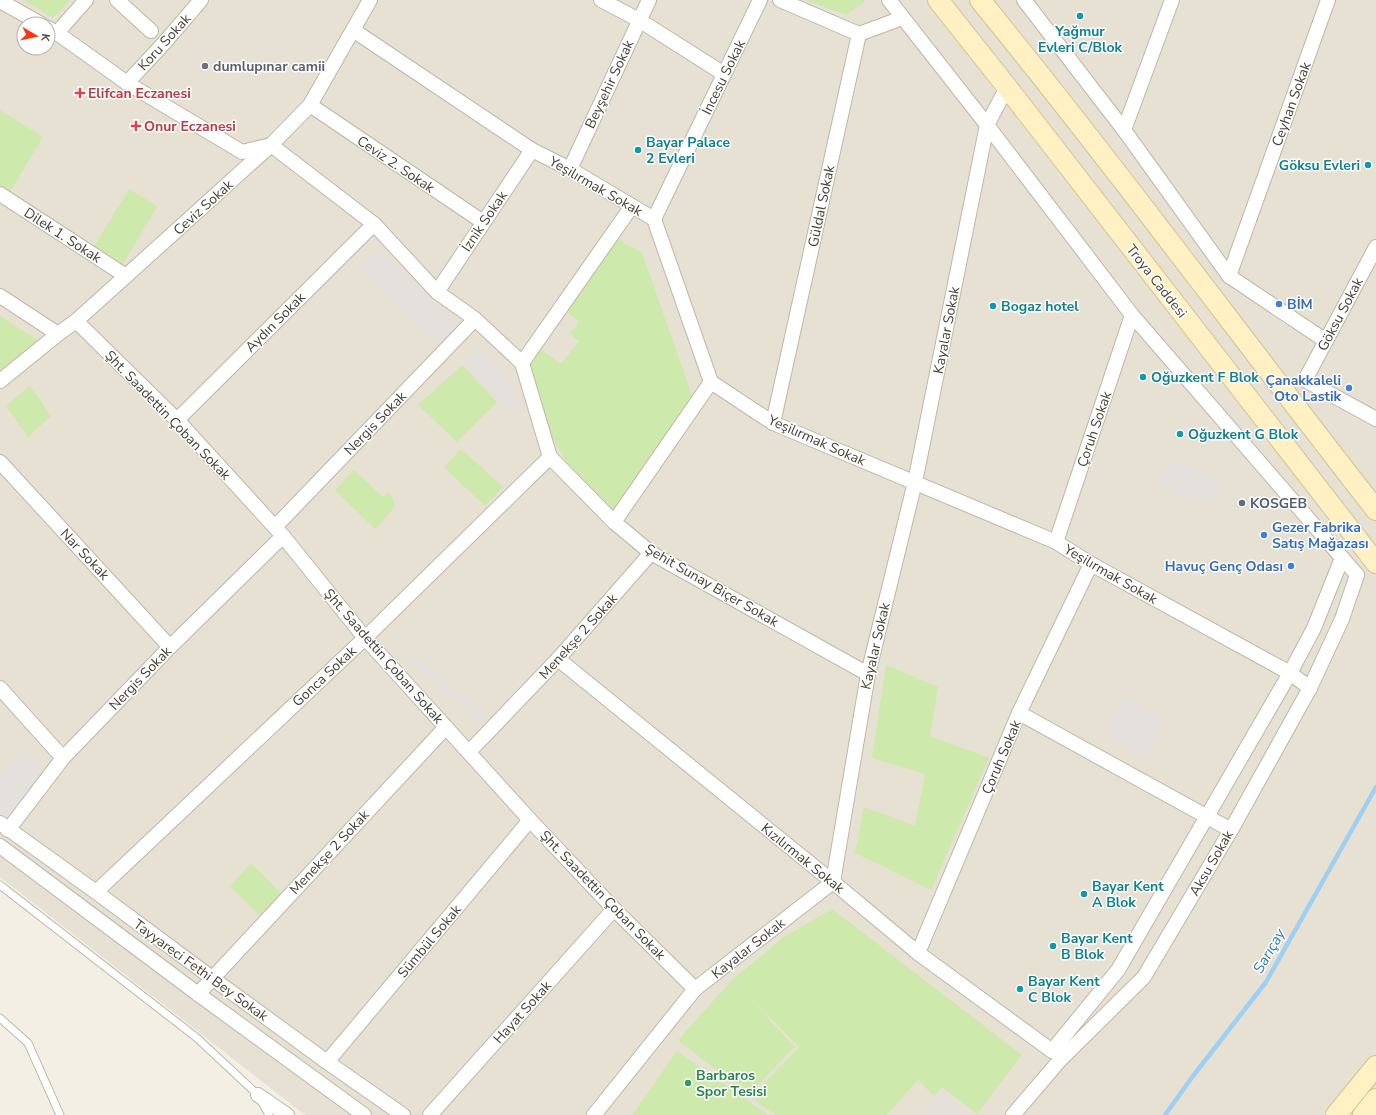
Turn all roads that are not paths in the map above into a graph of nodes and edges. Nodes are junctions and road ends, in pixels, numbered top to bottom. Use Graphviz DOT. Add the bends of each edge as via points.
graph roads {
  1 [pos="86,0"];
  2 [pos="117,0"];
  3 [pos="200,0"];
  4 [pos="370,0"];
  5 [pos="601,0"];
  6 [pos="649,0"];
  7 [pos="760,0"];
  8 [pos="780,0"];
  9 [pos="889,0"];
  10 [pos="938,0"];
  11 [pos="980,0"];
  12 [pos="1024,0"];
  13 [pos="1172,0"];
  14 [pos="1328,0"];
  15 [pos="0,1"];
  16 [pos="27,16"];
  17 [pos="902,18"];
  18 [pos="639,20"];
  19 [pos="56,27"];
  20 [pos="353,30"];
  21 [pos="151,31"];
  22 [pos="56,32"];
  23 [pos="859,34"];
  24 [pos="724,74"];
  25 [pos="127,83"];
  26 [pos="1007,87"];
  27 [pos="310,105"];
  28 [pos="987,125"];
  29 [pos="1124,130"];
  30 [pos="271,145"];
  31 [pos="532,150"];
  32 [pos="570,169"];
  33 [pos="0,194"];
  34 [pos="632,206"];
  35 [pos="654,219"];
  36 [pos="483,222"];
  37 [pos="374,224"];
  38 [pos="1376,247"];
  39 [pos="126,276"];
  40 [pos="1229,276"];
  41 [pos="437,292"];
  42 [pos="0,296"];
  43 [pos="1132,315"];
  44 [pos="475,319"];
  45 [pos="76,321"];
  46 [pos="58,334"];
  47 [pos="1326,341"];
  48 [pos="522,363"];
  49 [pos="0,381"];
  50 [pos="711,382"];
  51 [pos="1376,419"];
  52 [pos="177,420"];
  53 [pos="773,423"];
  54 [pos="550,457"];
  55 [pos="0,462"];
  56 [pos="915,482"];
  57 [pos="1376,510"];
  58 [pos="614,522"];
  59 [pos="279,531"];
  60 [pos="1056,542"];
  61 [pos="652,553"];
  62 [pos="1342,558"];
  63 [pos="1375,562"];
  64 [pos="1090,564"];
  65 [pos="1357,575"];
  66 [pos="364,638"];
  67 [pos="170,647"];
  68 [pos="558,659"];
  69 [pos="1290,673"];
  70 [pos="868,674"];
  71 [pos="0,688"];
  72 [pos="1310,688"];
  73 [pos="1019,713"];
  74 [pos="446,726"];
  75 [pos="469,752"];
  76 [pos="63,758"];
  77 [pos="1207,816"];
  78 [pos="530,820"];
  79 [pos="4,827"];
  80 [pos="1231,830"];
  81 [pos="0,846"];
  82 [pos="833,882"];
  83 [pos="0,885"];
  84 [pos="96,892"];
  85 [pos="614,909"];
  86 [pos="918,953"];
  87 [pos="212,978"];
  88 [pos="695,989"];
  89 [pos="198,994"];
  90 [pos="0,1018"];
  91 [pos="1052,1051"];
  92 [pos="328,1062"];
  93 [pos="1376,1066"];
  94 [pos="258,1095"];
  95 [pos="1376,1099"];
  96 [pos="60,1115"];
  97 [pos="270,1115"];
  98 [pos="287,1115"];
  99 [pos="364,1115"];
  100 [pos="404,1115"];
  101 [pos="430,1115"];
  102 [pos="594,1115"];
  103 [pos="1013,1115"];
  104 [pos="1336,1115"];
  105 [pos="1363,1115"];
  1 -- 19 [label="street"];
  2 -- 21 [label="street"];
  3 -- 25 [label="street, Koru Sokak"];
  4 -- 20 [label="street, Ceviz Sokak"];
  5 -- 18 [label="street"];
  6 -- 18 [label="street, Beyşehir Sokak"];
  7 -- 24 [label="street, İncesu Sokak"];
  8 -- 23 [label="street"];
  9 -- 17 [label="street"];
  10 -- 26 [label="main road, Troya Caddesi"];
  11 -- 57 [label="main road" via="1146,210"];
  12 -- 29 [label="street"];
  13 -- 29 [label="street"];
  14 -- 40 [label="street, Ceyhan Sokak"];
  15 -- 16 [label="street"];
  17 -- 23 [label="street"];
  17 -- 28 [label="street"];
  18 -- 24 [label="street"];
  18 -- 32 [label="street, Beyşehir Sokak"];
  20 -- 27 [label="street, Ceviz Sokak"];
  20 -- 31 [label="street, Yeşilırmak Sokak"];
  22 -- 25 [label="street"];
  23 -- 53 [label="street, Güldal Sokak"];
  24 -- 35 [label="street, İncesu Sokak"];
  25 -- 30 [label="street" via="242,152"];
  26 -- 28 [label="street, Kayalar Sokak"];
  26 -- 63 [label="main road, Troya Caddesi"];
  27 -- 30 [label="street, Ceviz Sokak"];
  27 -- 36 [label="street, Ceviz 2. Sokak"];
  28 -- 43 [label="street"];
  28 -- 56 [label="street, Kayalar Sokak"];
  29 -- 40 [label="street"];
  30 -- 37 [label="street"];
  30 -- 39 [label="street, Ceviz Sokak"];
  31 -- 32 [label="street, Yeşilırmak Sokak"];
  31 -- 36 [label="street, İznik Sokak"];
  32 -- 34 [label="street, Yeşilırmak Sokak"];
  33 -- 39 [label="street, Dilek 1. Sokak"];
  34 -- 35 [label="street, Yeşilırmak Sokak"];
  34 -- 48 [label="street"];
  35 -- 50 [label="street, Yeşilırmak Sokak"];
  36 -- 41 [label="street, İznik Sokak"];
  37 -- 41 [label="street"];
  37 -- 52 [label="street, Aydın Sokak"];
  38 -- 47 [label="street, Göksu Sokak"];
  39 -- 45 [label="street, Ceviz Sokak"];
  40 -- 47 [label="street"];
  41 -- 44 [label="street"];
  42 -- 46 [label="street"];
  43 -- 60 [label="street, Çoruh Sokak"];
  43 -- 62 [label="street"];
  44 -- 48 [label="street"];
  44 -- 59 [label="street, Nergis Sokak"];
  45 -- 46 [label="street, Ceviz Sokak"];
  45 -- 52 [label="street, Şht. Saadettin Çoban Sokak"];
  46 -- 49 [label="street, Ceviz Sokak"];
  47 -- 51 [label="street, Göksu Sokak" via="1305,380"];
  48 -- 54 [label="street, Şehit Sunay Biçer Sokak"];
  50 -- 53 [label="street, Yeşilırmak Sokak"];
  50 -- 58 [label="street"];
  52 -- 59 [label="street, Şht. Saadettin Çoban Sokak"];
  53 -- 56 [label="street, Yeşilırmak Sokak"];
  54 -- 58 [label="street, Şehit Sunay Biçer Sokak"];
  54 -- 66 [label="street, Gonca Sokak"];
  55 -- 67 [label="street, Nar Sokak"];
  56 -- 60 [label="street, Yeşilırmak Sokak"];
  56 -- 70 [label="street, Kayalar Sokak"];
  58 -- 61 [label="street, Şehit Sunay Biçer Sokak"];
  59 -- 66 [label="street, Şht. Saadettin Çoban Sokak"];
  59 -- 67 [label="street, Nergis Sokak"];
  60 -- 64 [label="street, Yeşilırmak Sokak"];
  61 -- 68 [label="street, Menekşe 2 Sokak"];
  61 -- 70 [label="street, Şehit Sunay Biçer Sokak"];
  62 -- 65 [label="street"];
  62 -- 69 [label="street, Aksu Sokak" via="1314,628"];
  63 -- 65 [label="street"];
  64 -- 69 [label="street, Yeşilırmak Sokak"];
  64 -- 73 [label="street, Çoruh Sokak"];
  65 -- 72 [label="street, Aksu Sokak" via="1342,619"];
  66 -- 74 [label="street, Şht. Saadettin Çoban Sokak"];
  66 -- 84 [label="street, Gonca Sokak"];
  67 -- 76 [label="street, Nergis Sokak"];
  68 -- 75 [label="street, Menekşe 2 Sokak"];
  68 -- 82 [label="street, Kızılırmak Sokak"];
  69 -- 72 [label="street, Yeşilırmak Sokak"];
  69 -- 77 [label="street, Aksu Sokak"];
  70 -- 82 [label="street, Kayalar Sokak"];
  71 -- 76 [label="street"];
  72 -- 80 [label="street, Aksu Sokak"];
  73 -- 77 [label="street"];
  73 -- 86 [label="street, Çoruh Sokak"];
  74 -- 75 [label="street, Şht. Saadettin Çoban Sokak"];
  74 -- 87 [label="street, Menekşe 2 Sokak"];
  75 -- 78 [label="street, Şht. Saadettin Çoban Sokak"];
  76 -- 79 [label="street, Nergis Sokak"];
  77 -- 80 [label="street"];
  77 -- 91 [label="street, Aksu Sokak" via="1118,970"];
  78 -- 85 [label="street, Şht. Saadettin Çoban Sokak"];
  78 -- 92 [label="street, Sümbül Sokak"];
  79 -- 84 [label="street, Tayyareci Fethi Bey Sokak"];
  80 -- 103 [label="street, Aksu Sokak" via="1144,977 1060,1060"];
  81 -- 89 [label="street, Tayyareci Fethi Bey Sokak"];
  82 -- 86 [label="street, Kızılırmak Sokak"];
  82 -- 88 [label="street, Kayalar Sokak"];
  83 -- 94 [label="lane" via="198,1038"];
  84 -- 87 [label="street, Tayyareci Fethi Bey Sokak"];
  85 -- 88 [label="street, Şht. Saadettin Çoban Sokak"];
  85 -- 101 [label="street, Hayat Sokak"];
  86 -- 91 [label="street, Kızılırmak Sokak"];
  87 -- 89 [label="street, Menekşe 2 Sokak"];
  87 -- 92 [label="street, Tayyareci Fethi Bey Sokak"];
  88 -- 102 [label="street, Kayalar Sokak"];
  89 -- 99 [label="street, Tayyareci Fethi Bey Sokak"];
  90 -- 96 [label="lane" via="28,1043"];
  92 -- 100 [label="street, Tayyareci Fethi Bey Sokak"];
  93 -- 104 [label="main road"];
  94 -- 97 [label="lane"];
  94 -- 98 [label="street"];
  95 -- 105 [label="main road"];
}
